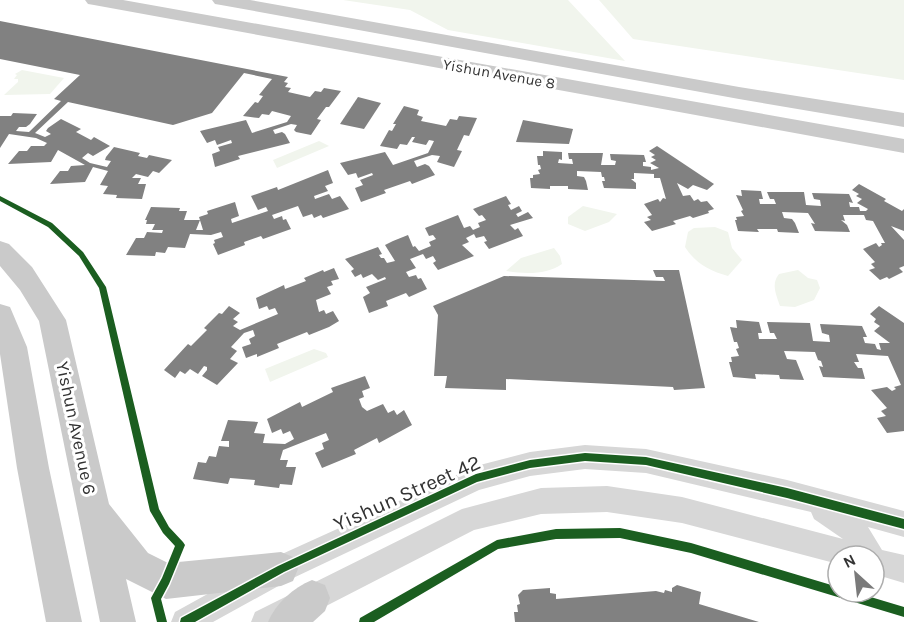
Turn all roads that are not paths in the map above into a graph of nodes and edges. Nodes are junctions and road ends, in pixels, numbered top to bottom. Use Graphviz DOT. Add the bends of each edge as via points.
graph roads {
  1 [pos="94,0"];
  2 [pos="221,0"];
  3 [pos="904,120"];
  4 [pos="904,146"];
  5 [pos="0,251"];
  6 [pos="0,315"];
  7 [pos="787,493"];
  8 [pos="94,511"];
  9 [pos="904,524"];
  10 [pos="864,544"];
  11 [pos="826,548"];
  12 [pos="886,564"];
  13 [pos="904,568"];
  14 [pos="280,569"];
  15 [pos="312,598"];
  16 [pos="64,622"];
  17 [pos="118,622"];
  18 [pos="185,622"];
  19 [pos="265,622"];
  20 [pos="286,622"];
  1 -- 4 [label="main road, Yishun Avenue 8"];
  2 -- 3 [label="main road, Yishun Avenue 8"];
  5 -- 8 [label="main road, Yishun Avenue 6" via="36,291 52,320"];
  6 -- 16 [label="main road" via="13,347"];
  7 -- 9 [label="street, Yishun Street 42"];
  7 -- 10 [label="street" via="846,523"];
  7 -- 14 [label="street, Yishun Street 42" via="646,461 585,457 530,464 476,478"];
  8 -- 14 [label="main road" via="136,565 166,581"];
  8 -- 17 [label="main road, Yishun Avenue 6"];
  11 -- 15 [label="street" via="682,510 607,499 541,501 471,518"];
  12 -- 13 [label="street"];
  14 -- 18 [label="street, Yishun Street 42"];
  15 -- 19 [label="street"];
  15 -- 20 [label="main road"];
}
